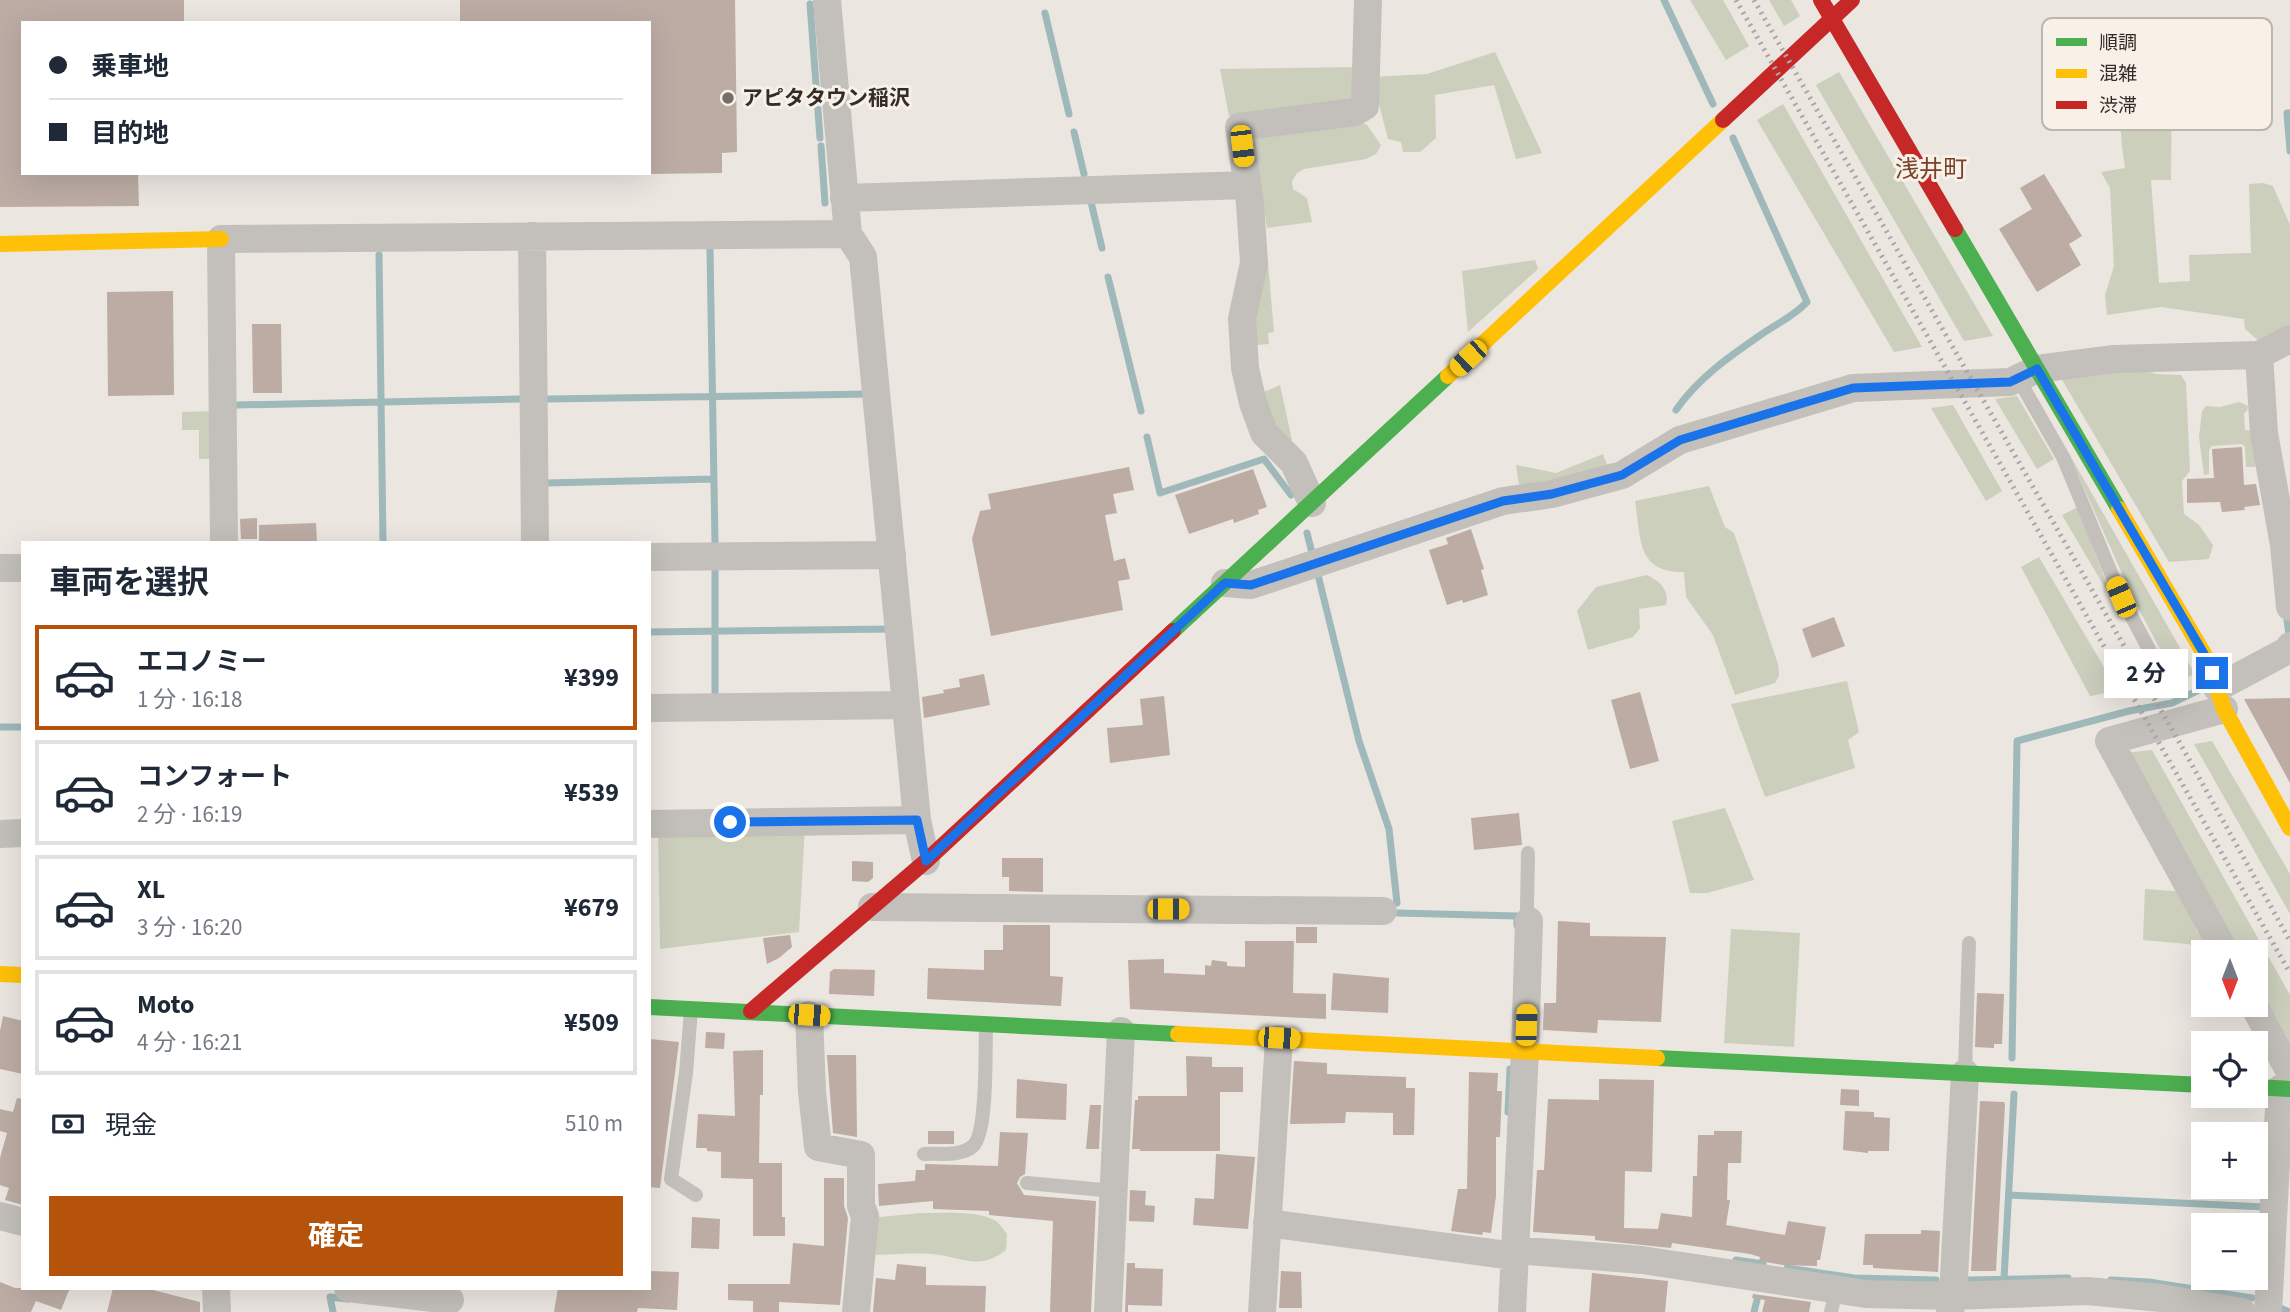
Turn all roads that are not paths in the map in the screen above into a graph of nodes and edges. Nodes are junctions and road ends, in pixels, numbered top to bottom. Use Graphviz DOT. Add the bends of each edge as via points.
graph roads {
  1 [pos="827,0"];
  2 [pos="1368,0"];
  3 [pos="1821,0"];
  4 [pos="1852,0"];
  5 [pos="1831,19"];
  6 [pos="1247,185"];
  7 [pos="844,198"];
  8 [pos="848,234"];
  9 [pos="532,236"];
  10 [pos="220,239"];
  11 [pos="0,244"];
  12 [pos="2290,339"];
  13 [pos="2259,355"];
  14 [pos="2028,374"];
  15 [pos="1312,503"];
  16 [pos="224,541"];
  17 [pos="535,541"];
  18 [pos="892,555"];
  19 [pos="651,557"];
  20 [pos="0,568"];
  21 [pos="21,568"];
  22 [pos="1225,583"];
  23 [pos="2290,607"];
  24 [pos="2290,646"];
  25 [pos="2158,666"];
  26 [pos="2220,698"];
  27 [pos="906,705"];
  28 [pos="651,708"];
  29 [pos="917,820"];
  30 [pos="651,824"];
  31 [pos="2290,828"];
  32 [pos="21,833"];
  33 [pos="0,834"];
  34 [pos="1528,853"];
  35 [pos="926,861"];
  36 [pos="872,907"];
  37 [pos="1383,911"];
  38 [pos="1530,921"];
  39 [pos="2218,940"];
  40 [pos="1969,943"];
  41 [pos="0,974"];
  42 [pos="21,975"];
  43 [pos="651,1007"];
  44 [pos="691,1009"];
  45 [pos="751,1011"];
  46 [pos="809,1015"];
  47 [pos="2257,1017"];
  48 [pos="986,1024"];
  49 [pos="1121,1031"];
  50 [pos="1279,1038"];
  51 [pos="1525,1051"];
  52 [pos="1965,1073"];
  53 [pos="2191,1084"];
  54 [pos="2279,1084"];
  55 [pos="924,1154"];
  56 [pos="1027,1183"];
  57 [pos="1115,1191"];
  58 [pos="696,1195"];
  59 [pos="0,1216"];
  60 [pos="21,1221"];
  61 [pos="1267,1223"];
  62 [pos="1514,1254"];
  63 [pos="216,1290"];
  64 [pos="365,1290"];
  65 [pos="451,1300"];
  66 [pos="1833,1301"];
  67 [pos="1951,1304"];
  68 [pos="217,1312"];
  69 [pos="856,1312"];
  70 [pos="1108,1312"];
  71 [pos="1262,1312"];
  72 [pos="1512,1312"];
  73 [pos="2242,1312"];
  74 [pos="2268,1312"];
  1 -- 7 [label="street"];
  2 -- 6 [label="street" via="1365,106 1355,112 1240,127"];
  3 -- 5 [label="street"];
  4 -- 5 [label="street"];
  5 -- 14 [label="street"];
  5 -- 15 [label="street"];
  6 -- 7 [label="street"];
  6 -- 15 [label="street" via="1254,263 1242,319 1245,368 1264,433 1294,463"];
  7 -- 8 [label="street"];
  8 -- 9 [label="street"];
  8 -- 18 [label="street" via="863,257"];
  9 -- 10 [label="street"];
  9 -- 17 [label="street"];
  10 -- 11 [label="street"];
  10 -- 16 [label="street"];
  12 -- 13 [label="street"];
  13 -- 14 [label="street" via="2114,359"];
  13 -- 23 [label="street" via="2264,433"];
  14 -- 22 [label="street" via="2010,382 1853,388 1680,440 1622,475 1552,494 1503,501 1251,585"];
  14 -- 25 [label="lane" via="2121,597"];
  14 -- 26 [label="street" via="2207,659"];
  15 -- 22 [label="street"];
  18 -- 19 [label="street"];
  18 -- 27 [label="street"];
  20 -- 21 [label="street"];
  22 -- 35 [label="street"];
  24 -- 26 [label="street"];
  26 -- 31 [label="street"];
  26 -- 39 [label="street" via="2109,741"];
  27 -- 28 [label="street"];
  27 -- 29 [label="street"];
  29 -- 30 [label="street"];
  29 -- 35 [label="street"];
  32 -- 33 [label="street"];
  34 -- 38 [label="lane"];
  35 -- 36 [label="street"];
  36 -- 37 [label="street"];
  36 -- 45 [label="street"];
  38 -- 51 [label="street"];
  40 -- 52 [label="lane"];
  41 -- 42 [label="street"];
  43 -- 44 [label="street"];
  44 -- 45 [label="street"];
  44 -- 58 [label="lane" via="671,1179"];
  45 -- 46 [label="street"];
  46 -- 48 [label="street"];
  46 -- 69 [label="street" via="818,1146 861,1155 864,1216"];
  47 -- 54 [label="street"];
  48 -- 49 [label="street"];
  48 -- 55 [label="lane" via="980,1135 961,1153"];
  49 -- 50 [label="street"];
  49 -- 57 [label="street"];
  50 -- 51 [label="street"];
  50 -- 61 [label="street"];
  51 -- 52 [label="street"];
  51 -- 62 [label="street"];
  52 -- 53 [label="street"];
  52 -- 67 [label="street"];
  54 -- 74 [label="street"];
  56 -- 57 [label="lane"];
  57 -- 70 [label="street"];
  59 -- 60 [label="street"];
  61 -- 62 [label="street"];
  61 -- 71 [label="street"];
  62 -- 66 [label="street" via="1642,1260"];
  62 -- 72 [label="street"];
  63 -- 68 [label="street"];
  64 -- 65 [label="street"];
  66 -- 67 [label="street" via="1866,1294"];
  67 -- 73 [label="street" via="2078,1296 2161,1298"];
}
